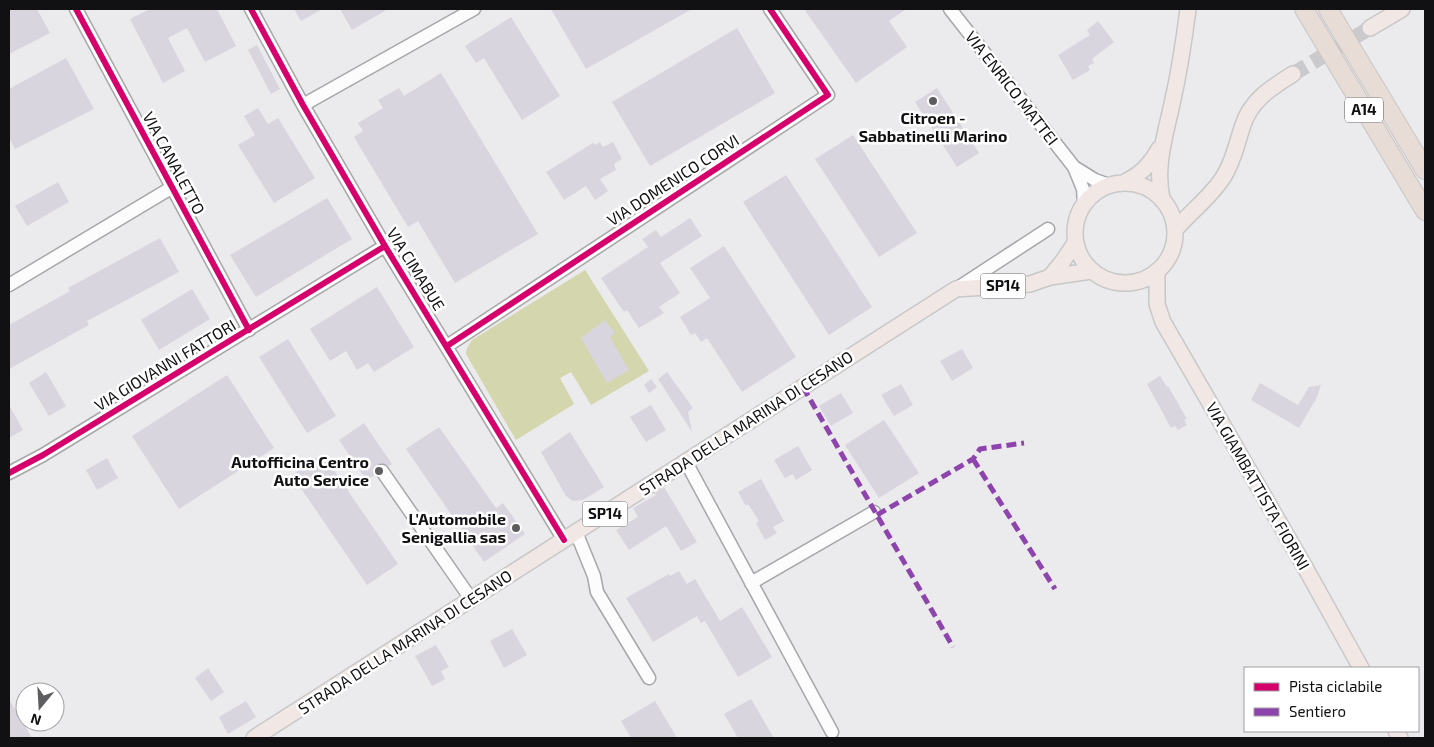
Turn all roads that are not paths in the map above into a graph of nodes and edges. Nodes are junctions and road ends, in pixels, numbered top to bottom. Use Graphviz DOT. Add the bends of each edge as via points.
graph roads {
  1 [pos="76,9"];
  2 [pos="251,9"];
  3 [pos="474,9"];
  4 [pos="770,9"];
  5 [pos="950,9"];
  6 [pos="1188,9"];
  7 [pos="1304,9"];
  8 [pos="1328,9"];
  9 [pos="1402,9"];
  10 [pos="1370,28"];
  11 [pos="1293,74"];
  12 [pos="303,106"];
  13 [pos="1162,146"];
  14 [pos="1074,167"];
  15 [pos="1425,170"];
  16 [pos="1125,182"];
  17 [pos="1109,185"];
  18 [pos="171,188"];
  19 [pos="1204,199"];
  20 [pos="1084,203"];
  21 [pos="1165,203"];
  22 [pos="1425,211"];
  23 [pos="1048,229"];
  24 [pos="1175,230"];
  25 [pos="1075,243"];
  26 [pos="385,246"];
  27 [pos="1092,271"];
  28 [pos="1157,272"];
  29 [pos="1050,277"];
  30 [pos="1132,282"];
  31 [pos="9,286"];
  32 [pos="956,289"];
  33 [pos="1157,304"];
  34 [pos="249,330"];
  35 [pos="447,346"];
  36 [pos="686,462"];
  37 [pos="382,471"];
  38 [pos="9,473"];
  39 [pos="874,512"];
  40 [pos="570,536"];
  41 [pos="751,583"];
  42 [pos="471,599"];
  43 [pos="1361,667"];
  44 [pos="649,678"];
  45 [pos="832,732"];
  46 [pos="254,738"];
  1 -- 18 [label="street, VIA CANALETTO"];
  2 -- 12 [label="street, VIA CIMABUE"];
  3 -- 12 [label="street"];
  4 -- 35 [label="street, VIA DOMENICO CORVI" via="828,95"];
  5 -- 14 [label="street, VIA ENRICO MATTEI"];
  6 -- 13 [label="main road" via="1181,64"];
  7 -- 22 [label="highway, A14"];
  8 -- 15 [label="highway, A14"];
  9 -- 10 [label="main road"];
  11 -- 19 [label="main road" via="1266,91 1253,105 1243,123 1226,173"];
  12 -- 26 [label="street, VIA CIMABUE"];
  13 -- 16 [label="main road" via="1152,163"];
  13 -- 21 [label="main road" via="1159,184"];
  14 -- 17 [label="street, VIA ENRICO MATTEI"];
  14 -- 20 [label="street, VIA ENRICO MATTEI" via="1083,189"];
  16 -- 17 [label="main road"];
  16 -- 21 [label="main road" via="1151,190"];
  17 -- 20 [label="main road"];
  18 -- 31 [label="street"];
  18 -- 34 [label="street, VIA CANALETTO"];
  19 -- 21 [label="main road"];
  19 -- 24 [label="main road"];
  20 -- 25 [label="main road" via="1077,215"];
  21 -- 24 [label="main road"];
  23 -- 32 [label="street"];
  24 -- 28 [label="main road" via="1171,253"];
  25 -- 27 [label="main road" via="1081,258"];
  25 -- 29 [label="main road, SP14"];
  26 -- 34 [label="street, VIA GIOVANNI FATTORI"];
  26 -- 35 [label="street, VIA CIMABUE"];
  27 -- 29 [label="main road, STRADA DELLA MARINA DI CESANO / SP14"];
  27 -- 30 [label="main road" via="1118,283"];
  28 -- 30 [label="main road"];
  28 -- 33 [label="main road, VIA GIAMBATTISTA FIORINI"];
  29 -- 32 [label="main road, STRADA DELLA MARINA DI CESANO / SP14" via="1030,284"];
  30 -- 33 [label="main road, VIA GIAMBATTISTA FIORINI" via="1150,294"];
  32 -- 36 [label="main road, STRADA DELLA MARINA DI CESANO / SP14"];
  33 -- 43 [label="main road, VIA GIAMBATTISTA FIORINI" via="1163,322"];
  34 -- 38 [label="street, VIA GIOVANNI FATTORI"];
  35 -- 40 [label="street, VIA CIMABUE"];
  36 -- 40 [label="main road, STRADA DELLA MARINA DI CESANO / SP14"];
  36 -- 41 [label="street"];
  37 -- 42 [label="street"];
  39 -- 41 [label="street"];
  40 -- 42 [label="main road, STRADA DELLA MARINA DI CESANO / SP14"];
  40 -- 44 [label="street, VIA CIMABUE" via="594,576 597,592"];
  41 -- 45 [label="street"];
  42 -- 46 [label="main road, STRADA DELLA MARINA DI CESANO / SP14"];
}
